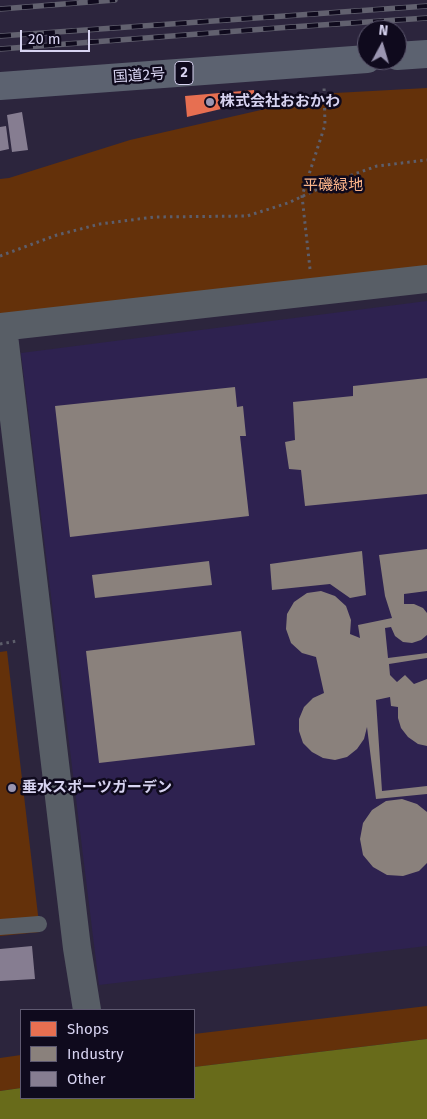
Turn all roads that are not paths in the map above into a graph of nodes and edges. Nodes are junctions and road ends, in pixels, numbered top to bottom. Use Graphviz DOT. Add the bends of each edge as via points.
graph roads {
  1 [pos="427,54"];
  2 [pos="407,55"];
  3 [pos="357,60"];
  4 [pos="0,86"];
  5 [pos="427,279"];
  6 [pos="1,327"];
  7 [pos="40,924"];
  8 [pos="0,927"];
  9 [pos="87,1009"];
  1 -- 2 [label="highway"];
  3 -- 4 [label="highway, 国道2号 / 2"];
  5 -- 6 [label="street"];
  6 -- 9 [label="street"];
  7 -- 8 [label="street"];
}
